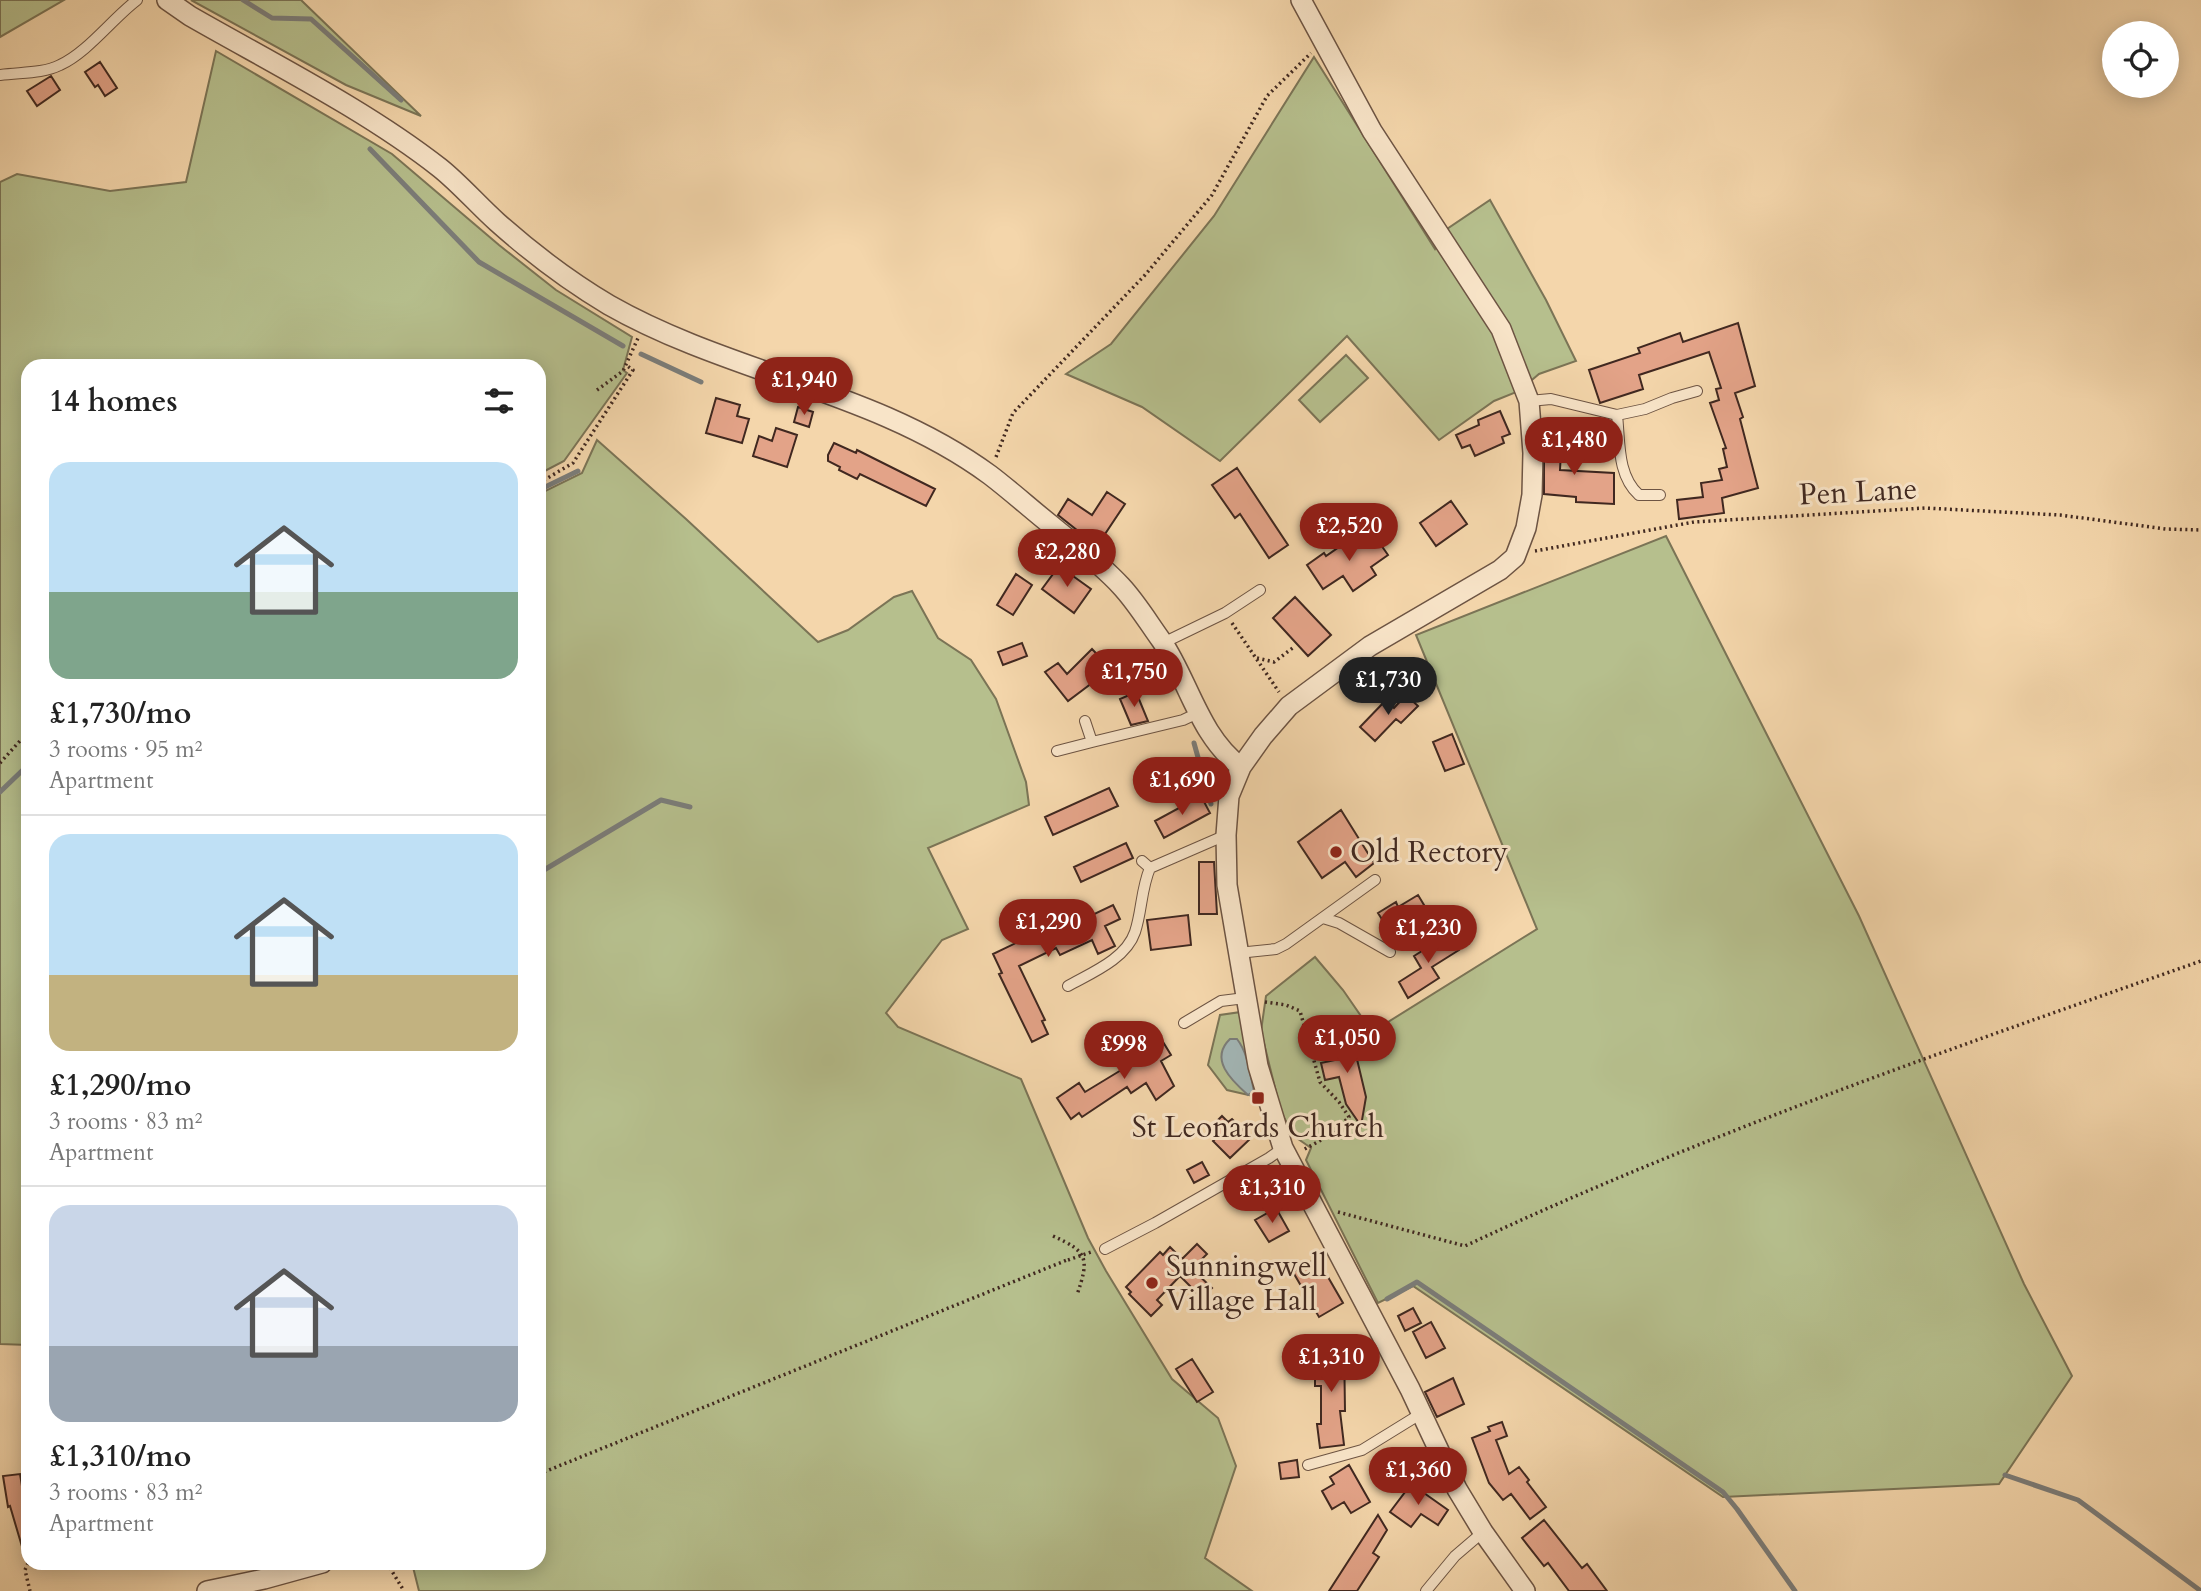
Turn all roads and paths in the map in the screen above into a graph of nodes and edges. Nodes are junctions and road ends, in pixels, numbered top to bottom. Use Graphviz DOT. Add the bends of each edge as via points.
graph roads {
  1 [pos="137,0"];
  2 [pos="166,0"];
  3 [pos="1301,0"];
  4 [pos="1322,42"];
  5 [pos="0,75"];
  6 [pos="639,336"];
  7 [pos="626,365"];
  8 [pos="597,390"];
  9 [pos="1697,391"];
  10 [pos="1529,401"];
  11 [pos="1617,415"];
  12 [pos="989,474"];
  13 [pos="546,478"];
  14 [pos="1660,495"];
  15 [pos="2201,530"];
  16 [pos="1519,551"];
  17 [pos="1260,590"];
  18 [pos="1225,613"];
  19 [pos="1163,643"];
  20 [pos="1294,647"];
  21 [pos="1255,657"];
  22 [pos="1289,706"];
  23 [pos="1198,713"];
  24 [pos="1085,721"];
  25 [pos="21,740"];
  26 [pos="1091,742"];
  27 [pos="1057,751"];
  28 [pos="0,763"];
  29 [pos="1241,767"];
  30 [pos="1226,835"];
  31 [pos="1375,880"];
  32 [pos="1323,918"];
  33 [pos="1390,952"];
  34 [pos="1237,953"];
  35 [pos="2201,961"];
  36 [pos="1068,986"];
  37 [pos="1245,1002"];
  38 [pos="1184,1023"];
  39 [pos="1286,1153"];
  40 [pos="1320,1219"];
  41 [pos="1053,1236"];
  42 [pos="1100,1250"];
  43 [pos="1082,1255"];
  44 [pos="1077,1295"];
  45 [pos="1422,1413"];
  46 [pos="1308,1465"];
  47 [pos="546,1471"];
  48 [pos="1483,1532"];
  49 [pos="25,1570"];
  50 [pos="297,1570"];
  51 [pos="391,1570"];
  52 [pos="30,1591"];
  53 [pos="207,1591"];
  54 [pos="404,1591"];
  55 [pos="1426,1591"];
  56 [pos="1525,1591"];
  1 -- 5 [label="lane" via="60,66"];
  2 -- 12 [label="street" via="381,126 441,169 556,273 611,306 692,343 900,422"];
  3 -- 4 [label="street"];
  4 -- 10 [label="street" via="1372,131 1501,329"];
  4 -- 12 [label="path" via="1267,96 1196,215 1013,413"];
  6 -- 7 [label="path"];
  7 -- 8 [label="path"];
  7 -- 13 [label="path" via="633,370 573,463"];
  9 -- 11 [label="lane"];
  10 -- 11 [label="lane" via="1551,399"];
  10 -- 16 [label="street" via="1532,495"];
  11 -- 14 [label="lane" via="1629,486 1639,495"];
  12 -- 19 [label="street" via="1098,563 1124,589"];
  15 -- 16 [label="path, Pen Lane" via="2025,512 1913,509 1694,522"];
  16 -- 22 [label="street" via="1500,569 1370,646"];
  17 -- 18 [label="lane"];
  18 -- 19 [label="lane"];
  18 -- 21 [label="path"];
  19 -- 23 [label="street"];
  20 -- 21 [label="path" via="1274,662"];
  21 -- 22 [label="path"];
  22 -- 29 [label="street"];
  23 -- 26 [label="lane"];
  23 -- 29 [label="street" via="1218,746"];
  24 -- 26 [label="lane"];
  25 -- 28 [label="path"];
  26 -- 27 [label="lane"];
  29 -- 30 [label="street" via="1229,796"];
  30 -- 34 [label="street" via="1227,885"];
  30 -- 36 [label="lane" via="1146,865 1131,941 1121,953"];
  31 -- 32 [label="lane"];
  32 -- 33 [label="lane"];
  32 -- 34 [label="lane" via="1276,949"];
  34 -- 37 [label="street"];
  35 -- 40 [label="path" via="1843,1088 1562,1201 1465,1247 1338,1212"];
  37 -- 38 [label="lane" via="1221,1001"];
  37 -- 39 [label="street" via="1266,1097"];
  37 -- 39 [label="path" via="1286,1005 1300,1011 1320,1083 1349,1117 1332,1134"];
  39 -- 40 [label="street"];
  39 -- 42 [label="lane"];
  40 -- 45 [label="street"];
  41 -- 43 [label="path" via="1075,1246"];
  42 -- 43 [label="path"];
  43 -- 44 [label="path" via="1084,1275"];
  43 -- 47 [label="path"];
  45 -- 46 [label="lane" via="1362,1450"];
  45 -- 48 [label="street" via="1457,1489"];
  48 -- 55 [label="lane"];
  48 -- 56 [label="street"];
  49 -- 52 [label="path"];
  50 -- 53 [label="street"];
  51 -- 54 [label="path"];
}
